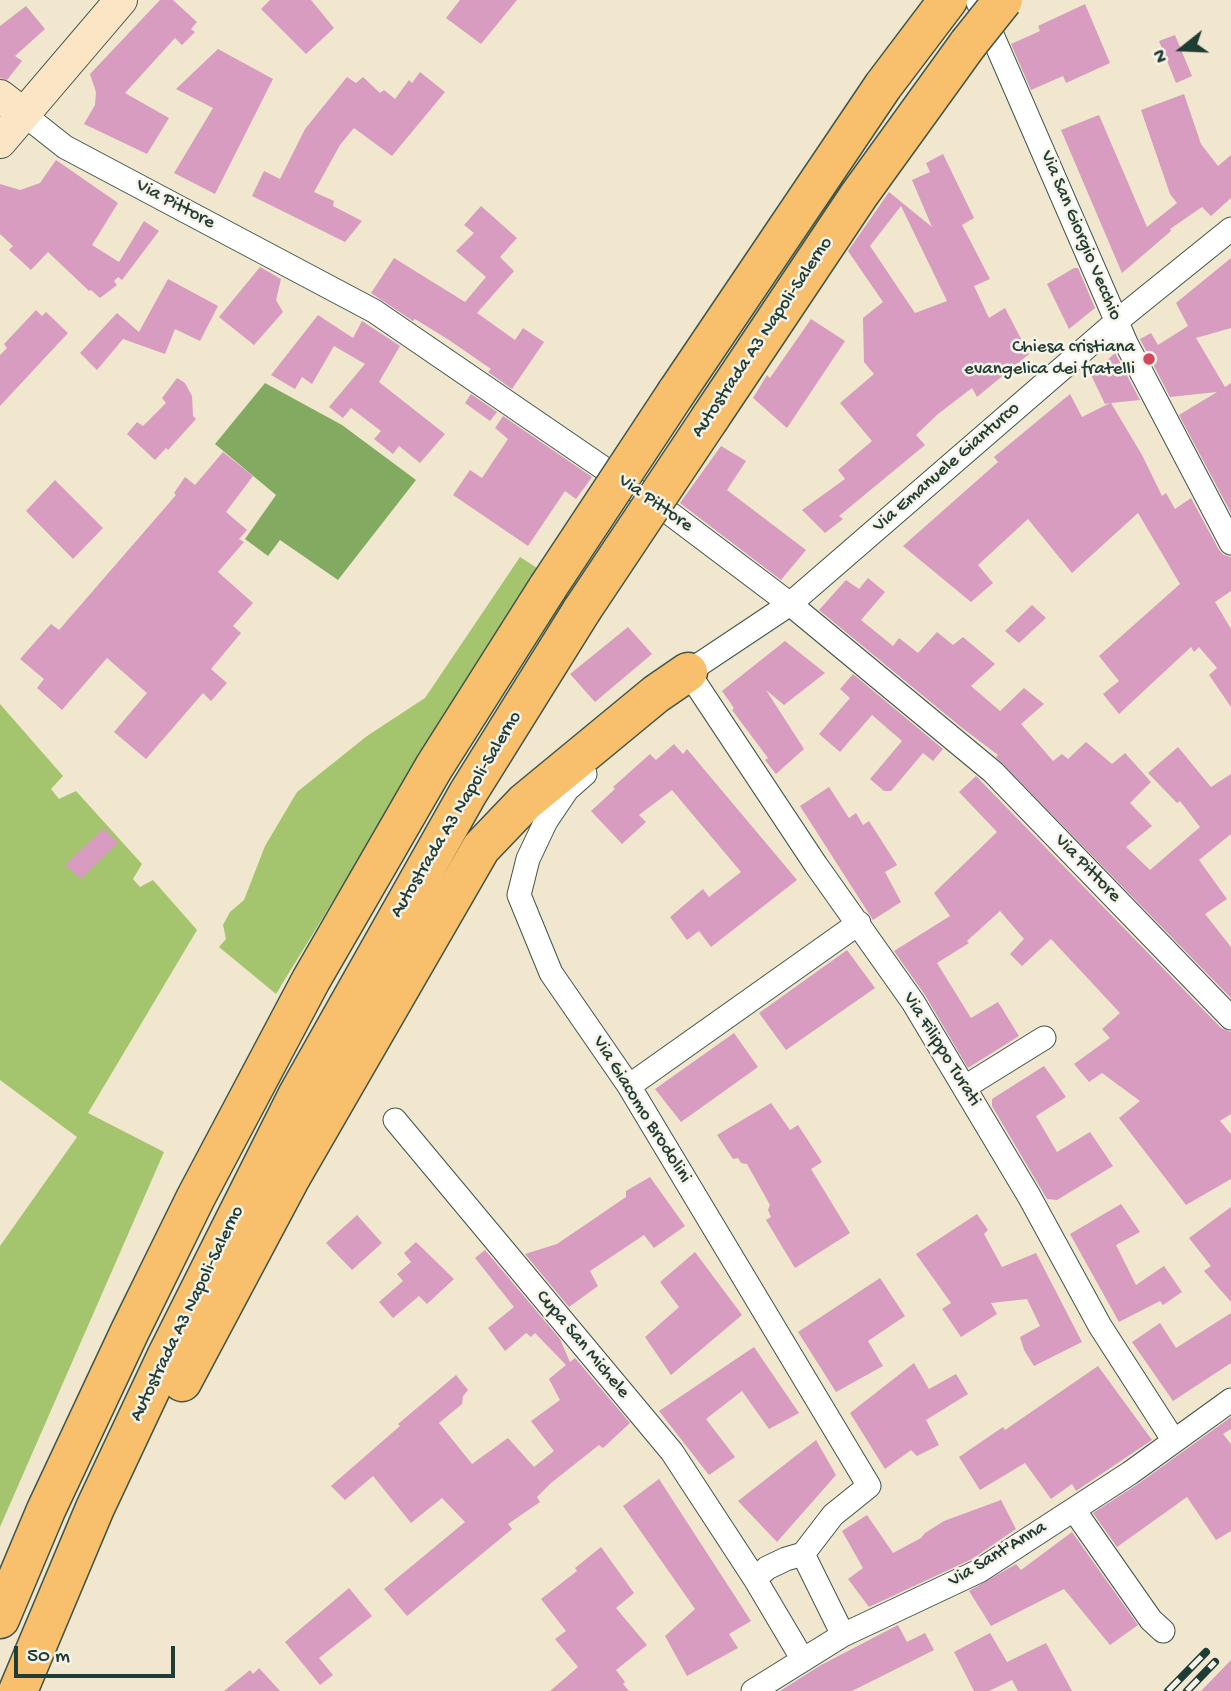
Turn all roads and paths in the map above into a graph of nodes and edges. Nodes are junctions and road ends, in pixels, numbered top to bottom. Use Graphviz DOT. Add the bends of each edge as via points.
graph roads {
  1 [pos="121,0"];
  2 [pos="1003,0"];
  3 [pos="957,1"];
  4 [pos="11,105"];
  5 [pos="0,142"];
  6 [pos="1231,229"];
  7 [pos="1117,321"];
  8 [pos="1231,543"];
  9 [pos="790,604"];
  10 [pos="688,672"];
  11 [pos="859,923"];
  12 [pos="1231,1018"];
  13 [pos="1044,1038"];
  14 [pos="629,1086"];
  15 [pos="964,1087"];
  16 [pos="395,1120"];
  17 [pos="1231,1399"];
  18 [pos="1174,1441"];
  19 [pos="1074,1510"];
  20 [pos="803,1554"];
  21 [pos="755,1579"];
  22 [pos="0,1619"];
  23 [pos="46,1620"];
  24 [pos="1163,1631"];
  25 [pos="843,1635"];
  26 [pos="803,1660"];
  27 [pos="18,1691"];
  28 [pos="753,1691"];
  1 -- 4 [label="street"];
  2 -- 23 [label="highway, Autostrada A3 Napoli-Salerno, bridge" via="859,195 582,610 454,816 298,1094 166,1357"];
  3 -- 7 [label="street, Via San Giorgio Vecchio"];
  3 -- 22 [label="highway, bridge" via="883,86 548,587 434,767 311,980 197,1197 46,1510"];
  4 -- 5 [label="street"];
  4 -- 9 [label="street, Via Pittore" via="65,147 374,312 672,516"];
  6 -- 7 [label="street, Via Emanuele Gianturco"];
  7 -- 8 [label="street, Via San Giorgio Vecchio"];
  7 -- 9 [label="street, Via Emanuele Gianturco"];
  9 -- 10 [label="street, Via Emanuele Gianturco"];
  9 -- 12 [label="street, Via Pittore" via="993,772"];
  10 -- 11 [label="street, Via Filippo Turati"];
  10 -- 14 [label="street, Via Giacomo Brodolini" via="648,719 566,790 528,859 519,895 551,972"];
  10 -- 23 [label="highway" via="600,739 481,848 290,1179 100,1539"];
  11 -- 14 [label="street"];
  11 -- 15 [label="street, Via Filippo Turati"];
  13 -- 15 [label="street"];
  14 -- 20 [label="street, Via Giacomo Brodolini" via="869,1486 833,1515"];
  15 -- 18 [label="street, Via Filippo Turati" via="1100,1326"];
  16 -- 21 [label="street, Cupa San Michele" via="672,1452"];
  17 -- 18 [label="street, Via Sant'Anna"];
  18 -- 19 [label="street, Via Sant'Anna"];
  19 -- 24 [label="street"];
  19 -- 25 [label="street, Via Sant'Anna" via="979,1571"];
  20 -- 21 [label="street" via="767,1568"];
  20 -- 25 [label="street"];
  21 -- 26 [label="street, Cupa San Michele"];
  23 -- 27 [label="highway, Autostrada A3 Napoli-Salerno"];
  25 -- 26 [label="street, Via Sant'Anna"];
  26 -- 28 [label="street, Via Sant'Anna"];
}
